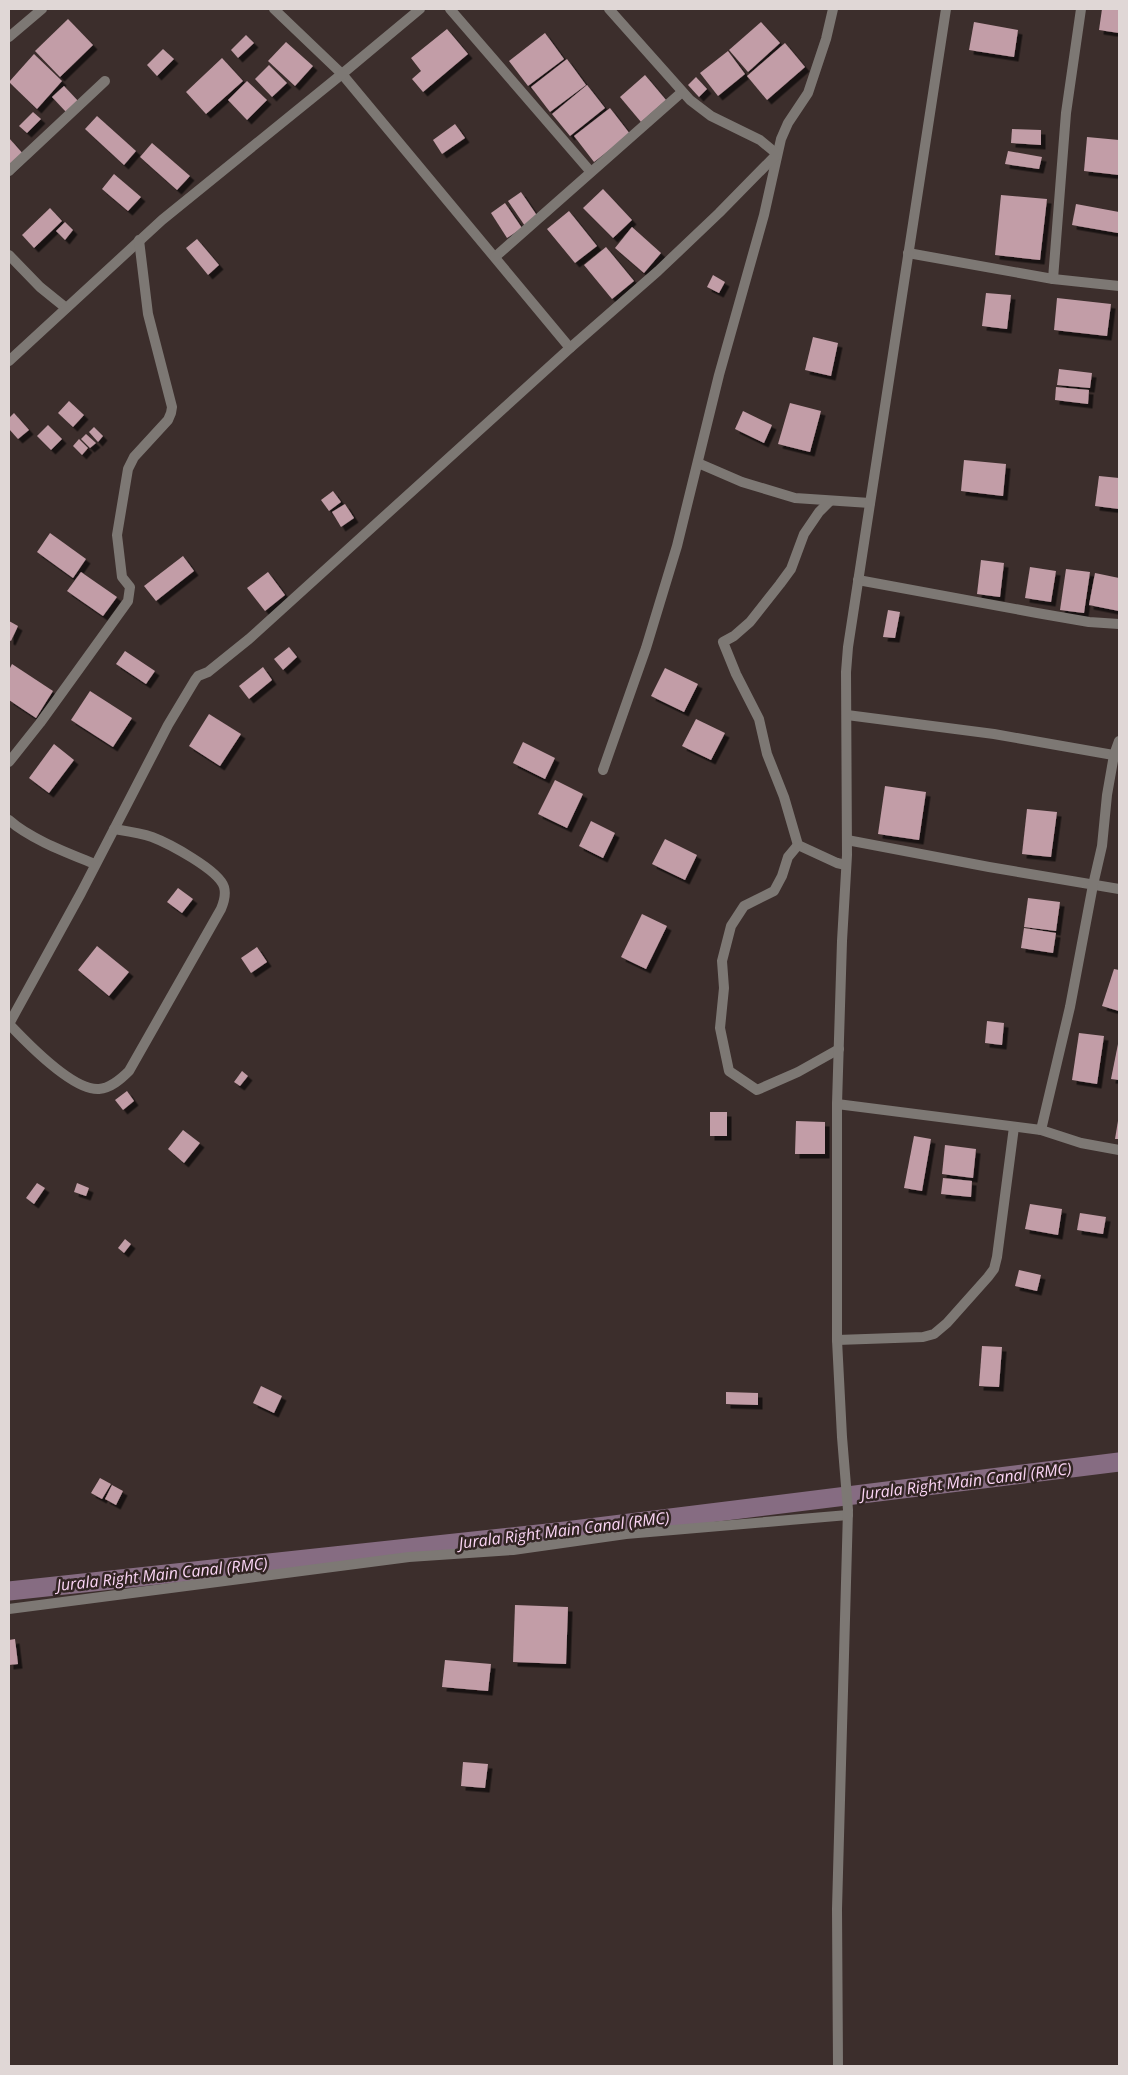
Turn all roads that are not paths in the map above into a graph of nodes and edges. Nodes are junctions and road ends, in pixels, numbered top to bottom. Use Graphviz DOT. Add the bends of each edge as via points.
graph roads {
  1 [pos="42,9"];
  2 [pos="274,9"];
  3 [pos="420,9"];
  4 [pos="450,9"];
  5 [pos="609,9"];
  6 [pos="833,9"];
  7 [pos="946,9"];
  8 [pos="1081,9"];
  9 [pos="9,37"];
  10 [pos="342,74"];
  11 [pos="105,81"];
  12 [pos="682,92"];
  13 [pos="776,154"];
  14 [pos="9,170"];
  15 [pos="590,171"];
  16 [pos="139,240"];
  17 [pos="908,253"];
  18 [pos="9,255"];
  19 [pos="495,257"];
  20 [pos="1053,279"];
  21 [pos="1119,286"];
  22 [pos="66,308"];
  23 [pos="570,348"];
  24 [pos="9,361"];
  25 [pos="698,463"];
  26 [pos="830,501"];
  27 [pos="870,503"];
  28 [pos="858,580"];
  29 [pos="1119,624"];
  30 [pos="846,715"];
  31 [pos="1119,740"];
  32 [pos="1117,755"];
  33 [pos="9,762"];
  34 [pos="603,770"];
  35 [pos="9,820"];
  36 [pos="114,829"];
  37 [pos="847,840"];
  38 [pos="798,846"];
  39 [pos="95,864"];
  40 [pos="846,865"];
  41 [pos="1093,885"];
  42 [pos="1119,888"];
  43 [pos="9,1024"];
  44 [pos="839,1049"];
  45 [pos="837,1104"];
  46 [pos="1014,1126"];
  47 [pos="1040,1130"];
  48 [pos="1119,1150"];
  49 [pos="837,1340"];
  50 [pos="848,1512"];
  51 [pos="9,1609"];
  52 [pos="838,2066"];
  1 -- 9 [label="street"];
  2 -- 10 [label="street"];
  3 -- 10 [label="street"];
  4 -- 15 [label="street"];
  5 -- 12 [label="street"];
  6 -- 13 [label="street" via="808,93 783,133"];
  7 -- 17 [label="street"];
  8 -- 20 [label="street" via="1066,113"];
  10 -- 16 [label="street"];
  10 -- 19 [label="street"];
  11 -- 14 [label="street"];
  12 -- 13 [label="street" via="706,113 760,140"];
  12 -- 15 [label="street"];
  13 -- 23 [label="street" via="676,254"];
  13 -- 25 [label="street" via="764,215"];
  15 -- 19 [label="street"];
  16 -- 22 [label="street"];
  16 -- 33 [label="street" via="148,314 172,407 168,420 134,457 128,470 117,535 122,577 130,587 130,594 116,620"];
  17 -- 20 [label="street"];
  17 -- 27 [label="street"];
  18 -- 22 [label="street"];
  19 -- 23 [label="street"];
  20 -- 21 [label="street"];
  22 -- 24 [label="street"];
  23 -- 36 [label="street" via="249,639 208,672 198,676 168,725"];
  25 -- 26 [label="street" via="772,492"];
  25 -- 34 [label="street" via="646,648"];
  26 -- 27 [label="street"];
  26 -- 38 [label="street" via="804,534 791,569 780,584 750,622 723,642 759,719"];
  27 -- 28 [label="street"];
  28 -- 29 [label="street"];
  28 -- 30 [label="street" via="848,647"];
  30 -- 32 [label="street" via="994,734"];
  30 -- 37 [label="street"];
  31 -- 32 [label="street"];
  32 -- 41 [label="street" via="1107,795 1104,836"];
  35 -- 39 [label="street" via="37,838"];
  36 -- 39 [label="street"];
  36 -- 43 [label="street" via="151,837 206,867 224,887 225,900 221,909 129,1071 112,1085 99,1089 79,1083 36,1052"];
  37 -- 40 [label="street"];
  37 -- 41 [label="street"];
  38 -- 40 [label="street"];
  38 -- 44 [label="street" via="788,857 774,892 744,906 731,926 722,961 724,988 720,1028 724,1053 729,1071 757,1090"];
  39 -- 43 [label="street"];
  40 -- 44 [label="street"];
  41 -- 42 [label="street"];
  41 -- 47 [label="street" via="1070,1006"];
  44 -- 45 [label="street"];
  45 -- 46 [label="street"];
  45 -- 49 [label="street"];
  46 -- 47 [label="street"];
  46 -- 49 [label="street" via="997,1257 988,1278 934,1334"];
  47 -- 48 [label="street" via="1081,1143"];
  49 -- 50 [label="street"];
  50 -- 51 [label="street" via="626,1534 513,1550 409,1557"];
  50 -- 52 [label="street" via="837,1909"];
}
